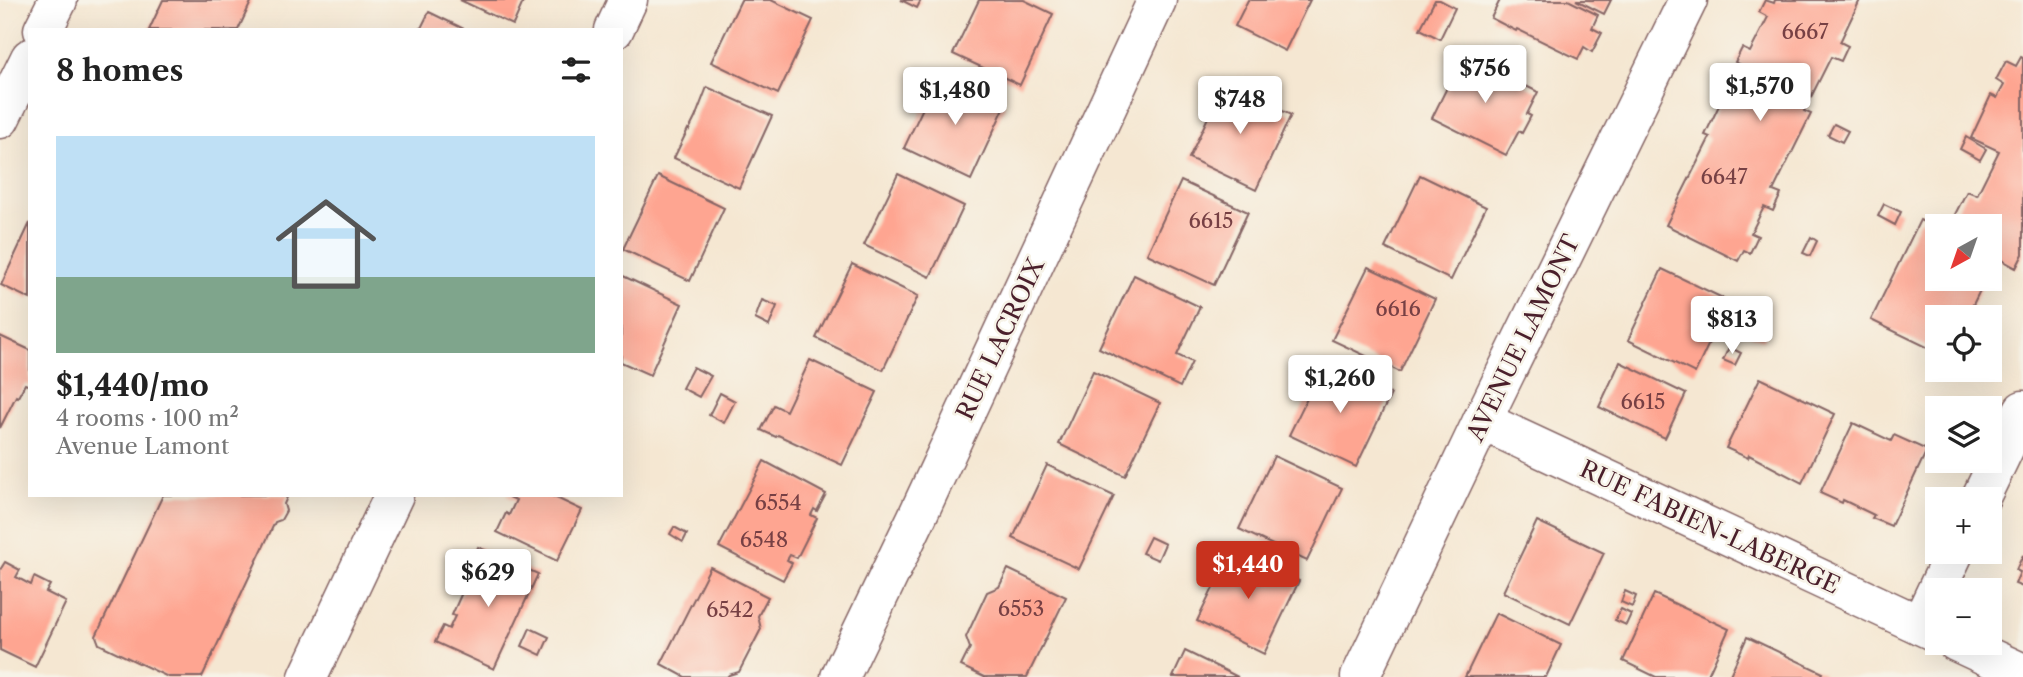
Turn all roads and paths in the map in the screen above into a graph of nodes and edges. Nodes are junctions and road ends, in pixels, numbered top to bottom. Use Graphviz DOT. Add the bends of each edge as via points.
graph roads {
  1 [pos="58,0"];
  2 [pos="628,0"];
  3 [pos="1157,0"];
  4 [pos="1688,0"];
  5 [pos="45,28"];
  6 [pos="615,28"];
  7 [pos="28,62"];
  8 [pos="0,119"];
  9 [pos="2023,410"];
  10 [pos="1482,421"];
  11 [pos="1986,487"];
  12 [pos="393,497"];
  13 [pos="1925,628"];
  14 [pos="1984,655"];
  15 [pos="2023,673"];
  16 [pos="308,677"];
  17 [pos="840,677"];
  18 [pos="1360,677"];
  1 -- 5 [label="street"];
  2 -- 6 [label="street"];
  3 -- 17 [label="street, RUE LACROIX"];
  4 -- 10 [label="street, AVENUE LAMONT"];
  7 -- 8 [label="street"];
  9 -- 11 [label="street"];
  10 -- 13 [label="street, RUE FABIEN-LABERGE"];
  10 -- 18 [label="street, AVENUE LAMONT"];
  12 -- 16 [label="street"];
  14 -- 15 [label="street"];
}
